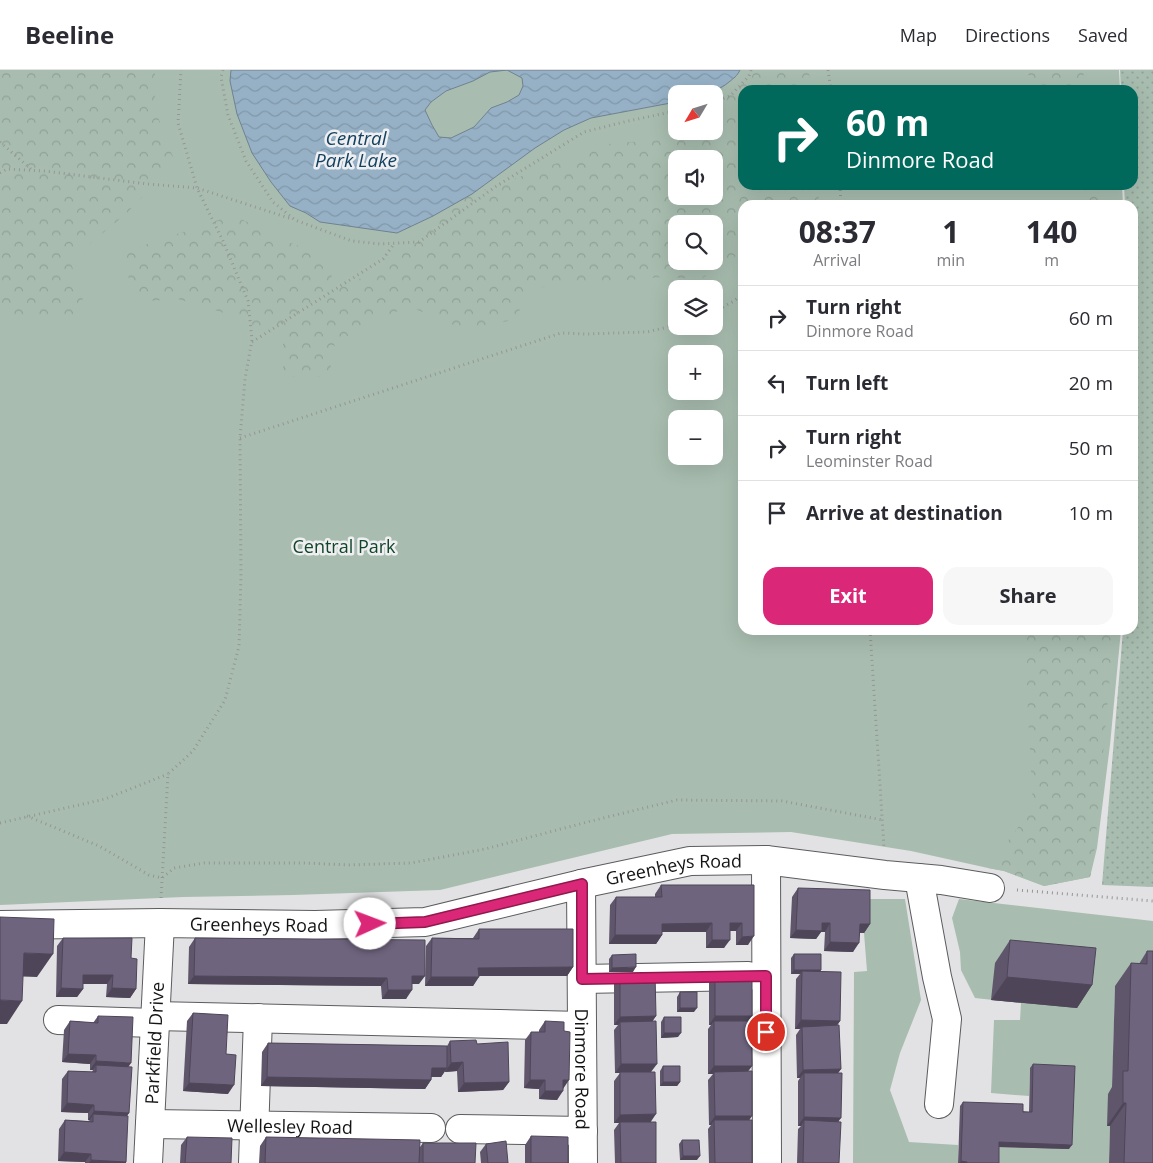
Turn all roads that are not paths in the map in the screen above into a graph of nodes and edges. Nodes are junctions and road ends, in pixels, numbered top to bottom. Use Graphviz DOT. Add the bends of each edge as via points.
graph roads {
  1 [pos="766,860"];
  2 [pos="919,878"];
  3 [pos="582,884"];
  4 [pos="990,888"];
  5 [pos="160,923"];
  6 [pos="0,925"];
  7 [pos="766,976"];
  8 [pos="582,979"];
  9 [pos="258,1018"];
  10 [pos="58,1020"];
  11 [pos="155,1020"];
  12 [pos="582,1026"];
  13 [pos="940,1104"];
  14 [pos="150,1124"];
  15 [pos="254,1125"];
  16 [pos="431,1128"];
  17 [pos="460,1129"];
  18 [pos="583,1131"];
  19 [pos="148,1163"];
  20 [pos="253,1163"];
  21 [pos="583,1163"];
  22 [pos="767,1163"];
  1 -- 2 [label="street, Greenheys Road"];
  1 -- 3 [label="street, Greenheys Road" via="690,861"];
  1 -- 7 [label="street"];
  2 -- 4 [label="street, Greenheys Road"];
  2 -- 13 [label="street" via="947,1019"];
  3 -- 5 [label="street, Greenheys Road" via="425,922 315,925"];
  3 -- 8 [label="street, Dinmore Road"];
  5 -- 6 [label="street, Greenheys Road"];
  5 -- 11 [label="street, Parkfield Drive"];
  7 -- 8 [label="street"];
  7 -- 22 [label="street"];
  8 -- 12 [label="street, Dinmore Road"];
  9 -- 11 [label="street"];
  9 -- 12 [label="street"];
  9 -- 15 [label="street"];
  10 -- 11 [label="street"];
  11 -- 14 [label="street, Parkfield Drive"];
  12 -- 18 [label="street, Dinmore Road"];
  14 -- 15 [label="street, Wellesley Road"];
  14 -- 19 [label="street, Parkfield Drive"];
  15 -- 16 [label="street, Wellesley Road"];
  15 -- 20 [label="street"];
  17 -- 18 [label="street"];
  18 -- 21 [label="street, Dinmore Road"];
}
